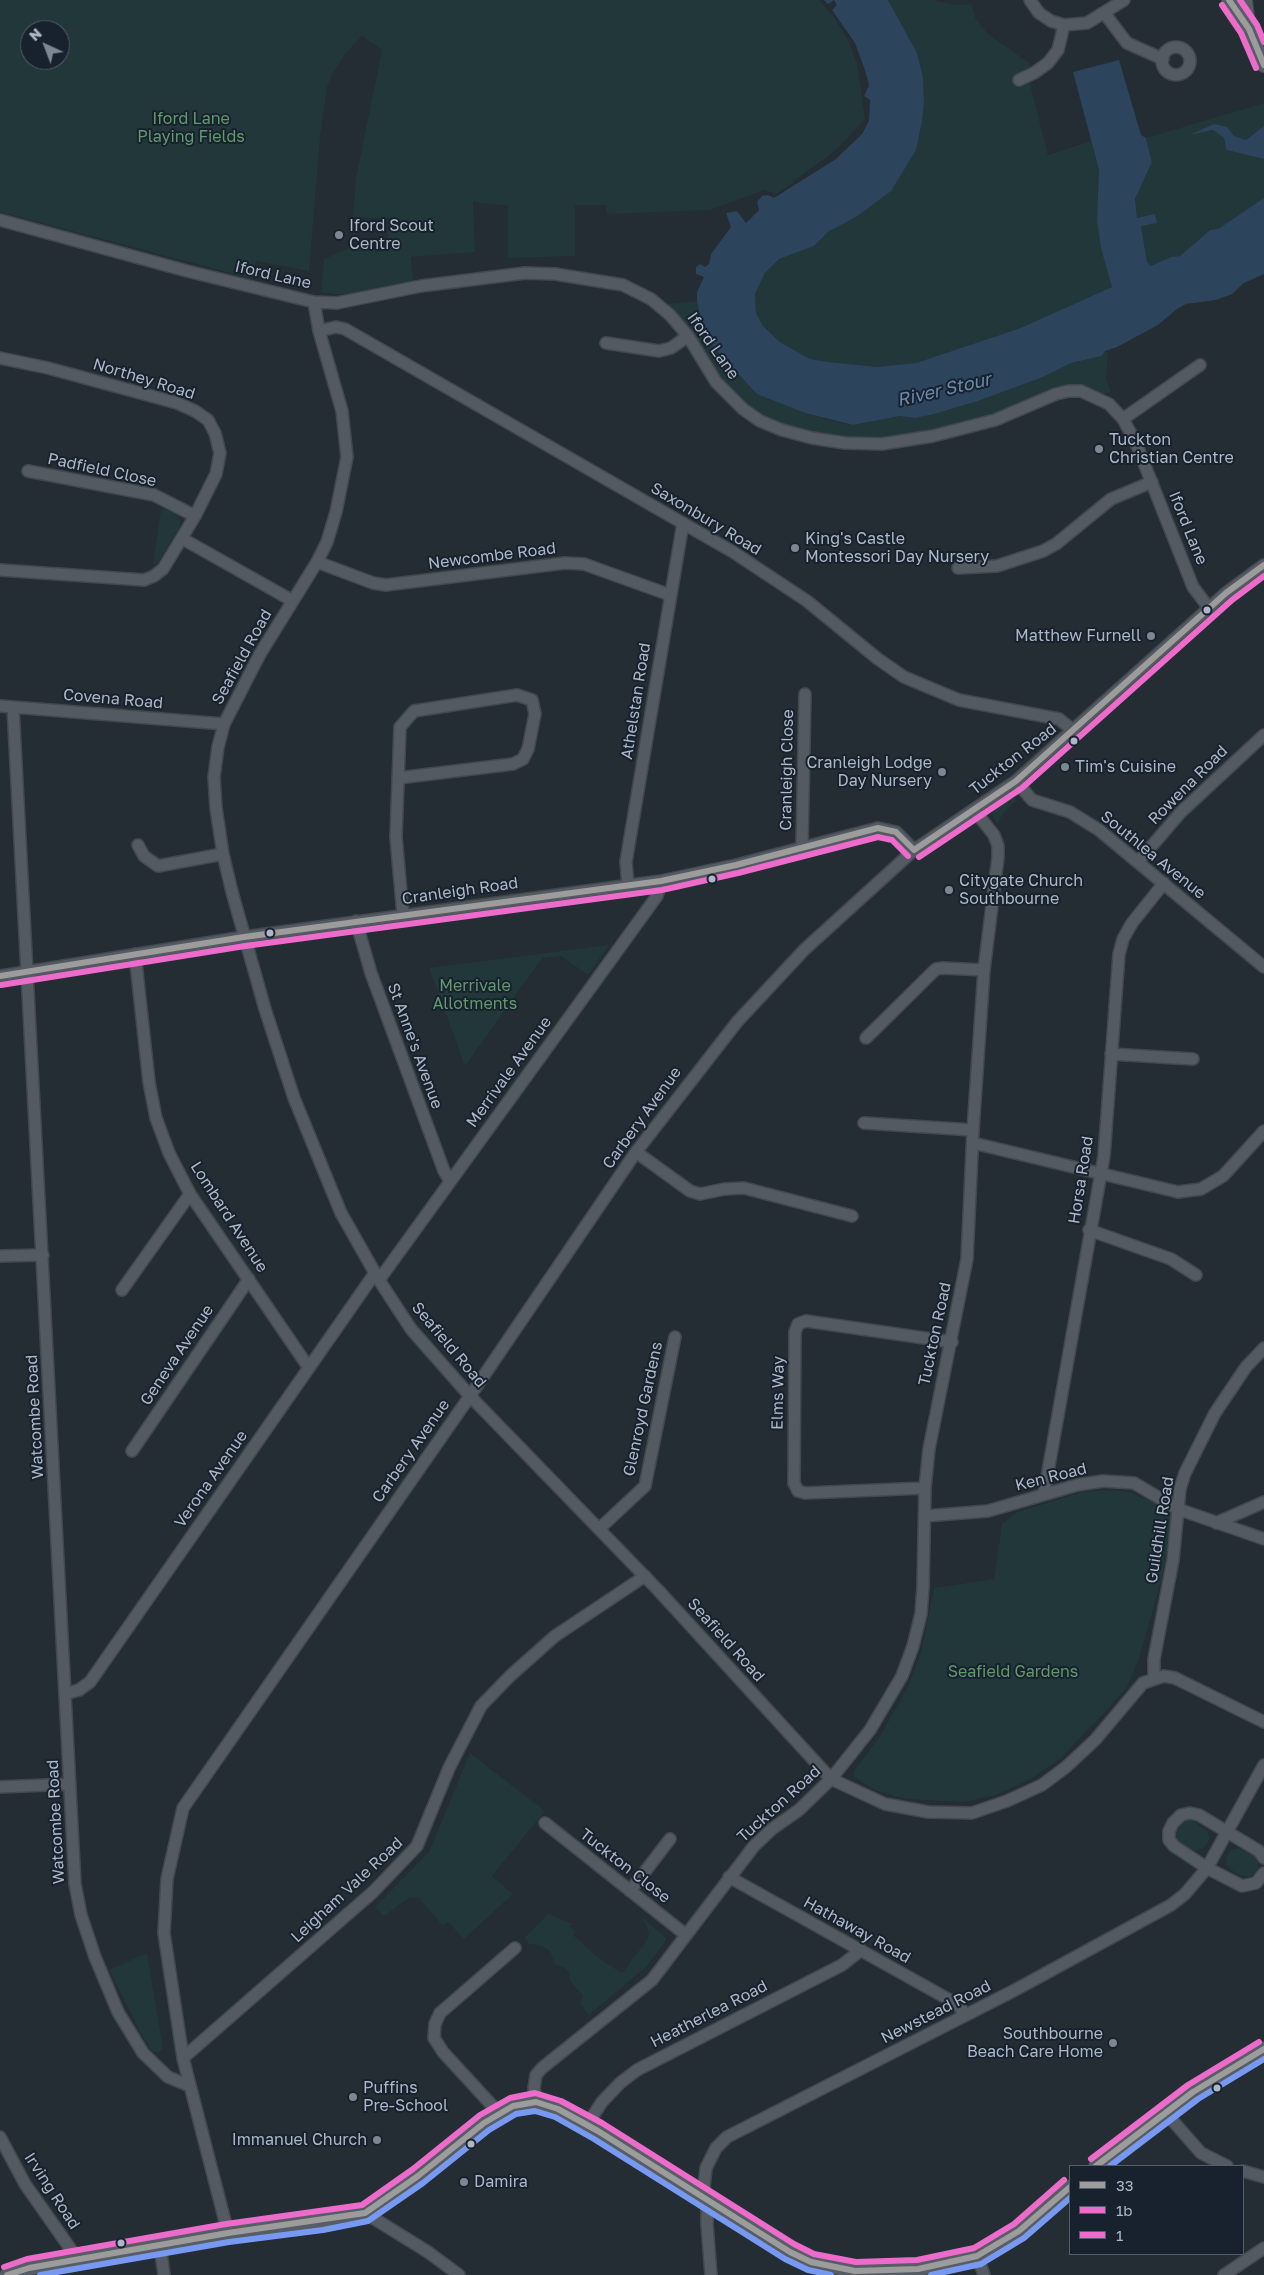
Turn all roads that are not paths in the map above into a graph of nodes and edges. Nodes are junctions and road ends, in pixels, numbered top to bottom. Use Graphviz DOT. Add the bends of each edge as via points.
graph roads {
  1 [pos="1030,0"];
  2 [pos="1124,0"];
  3 [pos="1229,0"];
  4 [pos="1246,0"];
  5 [pos="1105,14"];
  6 [pos="1064,25"];
  7 [pos="1249,30"];
  8 [pos="1163,59"];
  9 [pos="1264,65"];
  10 [pos="1019,80"];
  11 [pos="0,220"];
  12 [pos="314,302"];
  13 [pos="319,331"];
  14 [pos="688,336"];
  15 [pos="606,343"];
  16 [pos="0,358"];
  17 [pos="1200,365"];
  18 [pos="1123,419"];
  19 [pos="28,471"];
  20 [pos="1152,482"];
  21 [pos="196,516"];
  22 [pos="683,523"];
  23 [pos="182,539"];
  24 [pos="317,562"];
  25 [pos="1264,565"];
  26 [pos="958,568"];
  27 [pos="0,570"];
  28 [pos="670,595"];
  29 [pos="293,601"];
  30 [pos="1209,608"];
  31 [pos="805,694"];
  32 [pos="0,706"];
  33 [pos="12,707"];
  34 [pos="224,724"];
  35 [pos="1074,731"];
  36 [pos="1264,735"];
  37 [pos="398,778"];
  38 [pos="1016,781"];
  39 [pos="974,810"];
  40 [pos="138,845"];
  41 [pos="802,847"];
  42 [pos="914,850"];
  43 [pos="223,854"];
  44 [pos="1138,862"];
  45 [pos="661,881"];
  46 [pos="1164,883"];
  47 [pos="628,885"];
  48 [pos="403,916"];
  49 [pos="356,921"];
  50 [pos="244,937"];
  51 [pos="135,954"];
  52 [pos="1264,967"];
  53 [pos="984,970"];
  54 [pos="26,972"];
  55 [pos="0,976"];
  56 [pos="866,1038"];
  57 [pos="1110,1054"];
  58 [pos="1193,1059"];
  59 [pos="864,1123"];
  60 [pos="973,1130"];
  61 [pos="1264,1131"];
  62 [pos="973,1143"];
  63 [pos="636,1152"];
  64 [pos="1101,1173"];
  65 [pos="450,1181"];
  66 [pos="190,1194"];
  67 [pos="852,1216"];
  68 [pos="1089,1230"];
  69 [pos="43,1254"];
  70 [pos="0,1256"];
  71 [pos="377,1276"];
  72 [pos="1196,1276"];
  73 [pos="249,1279"];
  74 [pos="122,1290"];
  75 [pos="675,1337"];
  76 [pos="952,1342"];
  77 [pos="1264,1348"];
  78 [pos="309,1368"];
  79 [pos="470,1396"];
  80 [pos="132,1451"];
  81 [pos="925,1488"];
  82 [pos="1044,1494"];
  83 [pos="1264,1502"];
  84 [pos="1178,1509"];
  85 [pos="925,1516"];
  86 [pos="1216,1522"];
  87 [pos="599,1529"];
  88 [pos="1264,1539"];
  89 [pos="645,1576"];
  90 [pos="1154,1679"];
  91 [pos="65,1694"];
  92 [pos="1264,1722"];
  93 [pos="1264,1765"];
  94 [pos="831,1779"];
  95 [pos="70,1784"];
  96 [pos="0,1787"];
  97 [pos="545,1823"];
  98 [pos="1227,1832"];
  99 [pos="670,1839"];
  100 [pos="1264,1858"];
  101 [pos="1207,1868"];
  102 [pos="1264,1873"];
  103 [pos="728,1877"];
  104 [pos="630,1891"];
  105 [pos="686,1935"];
  106 [pos="515,1948"];
  107 [pos="861,1950"];
  108 [pos="966,2015"];
  109 [pos="1264,2049"];
  110 [pos="183,2058"];
  111 [pos="190,2086"];
  112 [pos="536,2102"];
  113 [pos="1165,2112"];
  114 [pos="500,2113"];
  115 [pos="587,2124"];
  116 [pos="0,2137"];
  117 [pos="1097,2165"];
  118 [pos="1225,2165"];
  119 [pos="1244,2171"];
  120 [pos="1264,2177"];
  121 [pos="1069,2188"];
  122 [pos="707,2198"];
  123 [pos="364,2213"];
  124 [pos="228,2233"];
  125 [pos="160,2245"];
  126 [pos="1264,2248"];
  127 [pos="977,2256"];
  128 [pos="79,2261"];
  129 [pos="856,2273"];
  130 [pos="6,2275"];
  131 [pos="164,2275"];
  132 [pos="459,2275"];
  133 [pos="712,2275"];
  134 [pos="984,2275"];
  135 [pos="1224,2275"];
  1 -- 6 [label="street" via="1039,13"];
  2 -- 5 [label="street"];
  3 -- 7 [label="main road"];
  4 -- 7 [label="main road"];
  5 -- 6 [label="street" via="1087,23"];
  5 -- 8 [label="street" via="1127,43"];
  6 -- 10 [label="street" via="1058,50 1048,63"];
  7 -- 9 [label="main road"];
  11 -- 12 [label="street, Iford Lane"];
  12 -- 13 [label="street, Seafield Road"];
  12 -- 14 [label="street, Iford Lane" via="346,301 476,278 525,273 555,274 623,285 658,305"];
  13 -- 22 [label="street, Saxonbury Road" via="344,329"];
  13 -- 24 [label="street, Seafield Road" via="342,411 347,457 336,512"];
  14 -- 15 [label="street" via="671,348 659,351"];
  14 -- 18 [label="street, Iford Lane" via="716,382 743,409 760,421 812,438 882,444 933,436 995,420 1069,391 1081,391 1096,397 1109,404"];
  16 -- 21 [label="street, Northey Road" via="177,403 208,420 220,453 216,474"];
  17 -- 18 [label="street"];
  18 -- 20 [label="street, Iford Lane"];
  19 -- 21 [label="street, Padfield Close" via="154,495"];
  20 -- 26 [label="street" via="1111,499 1043,551 997,566"];
  20 -- 30 [label="street, Iford Lane" via="1193,587"];
  21 -- 23 [label="street, Northey Road"];
  22 -- 28 [label="street, Athelstan Road"];
  22 -- 35 [label="street, Saxonbury Road" via="807,601 878,660 904,677 959,700 1059,719"];
  23 -- 27 [label="street, Northey Road" via="163,569 144,580"];
  23 -- 29 [label="street"];
  24 -- 28 [label="street, Newcombe Road" via="372,583 386,585 564,562 584,564"];
  24 -- 29 [label="street, Seafield Road"];
  25 -- 30 [label="street, Tuckton Road"];
  28 -- 47 [label="street, Athelstan Road" via="626,862"];
  29 -- 34 [label="street, Seafield Road" via="260,654"];
  30 -- 35 [label="street, Tuckton Road"];
  31 -- 41 [label="street, Cranleigh Close"];
  32 -- 33 [label="street, Covena Road"];
  33 -- 34 [label="street, Covena Road"];
  33 -- 54 [label="street, Watcombe Road"];
  34 -- 43 [label="street, Seafield Road" via="214,777"];
  35 -- 38 [label="street, Tuckton Road"];
  36 -- 44 [label="street, Rowena Road" via="1181,812"];
  37 -- 37 [label="street" via="400,726 414,711 517,695 532,700 535,714 523,759 513,764"];
  37 -- 48 [label="street" via="396,837"];
  38 -- 39 [label="street, Tuckton Road"];
  38 -- 44 [label="street, Southlea Avenue" via="1032,800 1070,812"];
  39 -- 42 [label="street, Carbery Avenue"];
  39 -- 53 [label="street, Tuckton Road" via="994,835 998,846"];
  40 -- 43 [label="street" via="144,856 158,866"];
  41 -- 42 [label="street, Cranleigh Road" via="878,828 896,832"];
  41 -- 45 [label="street, Cranleigh Road"];
  42 -- 63 [label="street, Carbery Avenue" via="836,919 769,987 696,1071"];
  43 -- 50 [label="street, Seafield Road"];
  44 -- 46 [label="street, Southlea Avenue"];
  45 -- 47 [label="street, Cranleigh Road"];
  45 -- 65 [label="street, Merrivale Avenue" via="657,896"];
  46 -- 52 [label="street, Southlea Avenue"];
  46 -- 57 [label="street, Horsa Road" via="1142,908 1123,939"];
  47 -- 48 [label="street, Cranleigh Road"];
  48 -- 49 [label="street, Cranleigh Road"];
  49 -- 50 [label="street, Cranleigh Road"];
  49 -- 65 [label="street, St Anne's Avenue" via="371,973"];
  50 -- 51 [label="street, Cranleigh Road"];
  50 -- 71 [label="street, Seafield Road" via="294,1098 341,1213"];
  51 -- 54 [label="street, Cranleigh Road"];
  51 -- 66 [label="street, Lombard Avenue" via="156,1118"];
  53 -- 56 [label="street" via="936,969"];
  53 -- 60 [label="street, Tuckton Road"];
  54 -- 55 [label="street, Cranleigh Road"];
  54 -- 69 [label="street, Watcombe Road"];
  57 -- 58 [label="street"];
  57 -- 64 [label="street, Horsa Road"];
  59 -- 60 [label="street"];
  60 -- 62 [label="street, Tuckton Road"];
  61 -- 64 [label="street" via="1222,1176 1201,1189 1178,1192"];
  62 -- 64 [label="street"];
  62 -- 76 [label="street, Tuckton Road" via="967,1259"];
  63 -- 67 [label="street" via="690,1191 700,1194 725,1188 744,1188"];
  63 -- 79 [label="street, Carbery Avenue"];
  64 -- 68 [label="street, Horsa Road"];
  65 -- 71 [label="street, Merrivale Avenue"];
  66 -- 73 [label="street, Lombard Avenue"];
  66 -- 74 [label="street"];
  68 -- 72 [label="street" via="1171,1259"];
  68 -- 82 [label="street, Horsa Road"];
  69 -- 70 [label="street"];
  69 -- 91 [label="street, Watcombe Road"];
  71 -- 78 [label="street, Verona Avenue"];
  71 -- 79 [label="street, Seafield Road" via="410,1329"];
  73 -- 78 [label="street, Lombard Avenue"];
  73 -- 80 [label="street, Geneva Avenue"];
  75 -- 87 [label="street, Glenroyd Gardens" via="645,1486"];
  76 -- 81 [label="street, Tuckton Road" via="932,1432"];
  76 -- 81 [label="street, Elms Way" via="806,1321 798,1324 795,1332 794,1483 798,1491 805,1494"];
  77 -- 84 [label="street, Guildhill Road" via="1230,1390 1201,1438 1185,1473"];
  78 -- 91 [label="street, Verona Avenue" via="90,1682"];
  79 -- 87 [label="street, Seafield Road"];
  79 -- 110 [label="street, Carbery Avenue" via="183,1808 167,1879 164,1933"];
  81 -- 85 [label="street, Tuckton Road"];
  82 -- 84 [label="street, Ken Road" via="1103,1481 1134,1483"];
  82 -- 85 [label="street, Ken Road" via="988,1511"];
  83 -- 86 [label="street"];
  84 -- 86 [label="street, Ken Road"];
  84 -- 90 [label="street, Guildhill Road" via="1173,1560 1154,1659"];
  85 -- 94 [label="street, Tuckton Road" via="921,1614 913,1646 902,1676 870,1730"];
  86 -- 88 [label="street, Ken Road"];
  87 -- 89 [label="street, Seafield Road"];
  89 -- 94 [label="street, Seafield Road"];
  89 -- 110 [label="street, Leigham Vale Road" via="555,1636 481,1706 449,1768 417,1846 373,1892"];
  90 -- 92 [label="street" via="1164,1676 1175,1678"];
  90 -- 94 [label="street, Seafield Road" via="1143,1683 1119,1714 1066,1767 1042,1785 1007,1802 972,1813 928,1812 885,1804"];
  91 -- 95 [label="street, Watcombe Road"];
  93 -- 98 [label="street, Newstead Road"];
  94 -- 103 [label="street, Tuckton Road" via="799,1810 772,1828"];
  95 -- 96 [label="street"];
  95 -- 111 [label="street, Watcombe Road" via="75,1884 94,1957 118,2012 143,2053 168,2077"];
  97 -- 104 [label="street, Tuckton Close"];
  98 -- 100 [label="street"];
  98 -- 101 [label="street, Newstead Road"];
  98 -- 101 [label="street" via="1190,1813 1173,1823 1169,1831 1174,1846"];
  99 -- 104 [label="street"];
  101 -- 102 [label="street" via="1242,1886 1256,1883"];
  101 -- 108 [label="street, Newstead Road" via="1171,1905"];
  103 -- 105 [label="street, Tuckton Road"];
  103 -- 107 [label="street, Hathaway Road"];
  104 -- 105 [label="street, Tuckton Close"];
  105 -- 112 [label="street, Tuckton Road" via="652,1980 542,2068 536,2075"];
  106 -- 114 [label="street" via="440,2013 435,2024 434,2038 443,2052"];
  107 -- 108 [label="street, Hathaway Road" via="957,2004"];
  107 -- 115 [label="street, Heatherlea Road" via="842,1965 637,2070 608,2095"];
  108 -- 122 [label="street, Newstead Road" via="727,2137 716,2148 706,2168"];
  109 -- 113 [label="main road"];
  110 -- 111 [label="street, Carbery Avenue"];
  111 -- 124 [label="street, Carbery Avenue"];
  112 -- 114 [label="main road" via="513,2106"];
  112 -- 115 [label="main road"];
  113 -- 117 [label="main road"];
  113 -- 118 [label="street" via="1201,2153"];
  114 -- 123 [label="main road"];
  115 -- 122 [label="main road"];
  116 -- 128 [label="street, Irving Road" via="25,2184"];
  119 -- 120 [label="street"];
  121 -- 127 [label="main road" via="1019,2231"];
  122 -- 129 [label="main road" via="790,2252 811,2262"];
  122 -- 133 [label="street, Newstead Road"];
  123 -- 124 [label="main road"];
  123 -- 132 [label="street"];
  124 -- 125 [label="main road"];
  125 -- 128 [label="main road"];
  125 -- 131 [label="street"];
  126 -- 135 [label="street"];
  127 -- 129 [label="main road" via="918,2269"];
  127 -- 134 [label="street"];
  128 -- 130 [label="main road" via="29,2268"];
}
